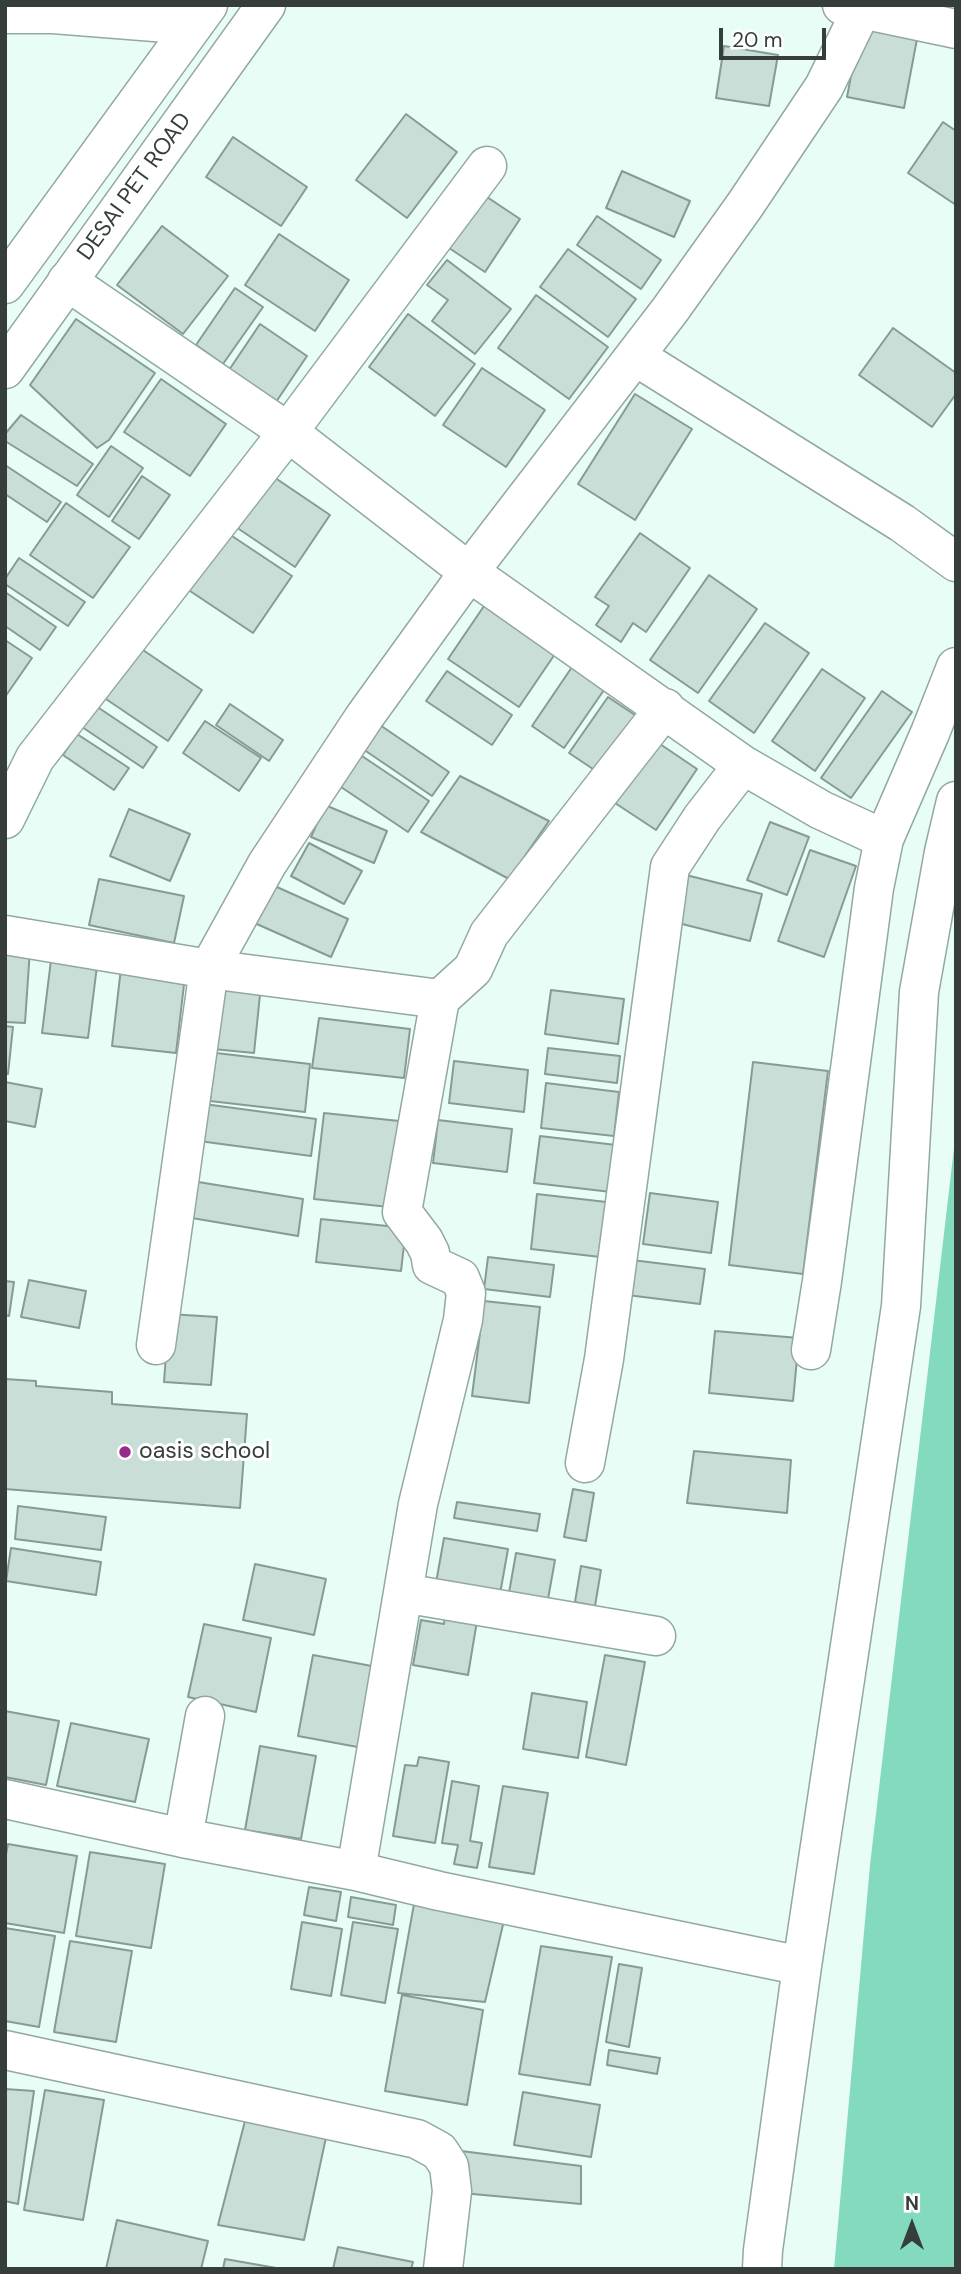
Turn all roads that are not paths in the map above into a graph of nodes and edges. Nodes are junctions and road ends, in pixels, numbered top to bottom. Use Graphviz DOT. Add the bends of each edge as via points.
graph roads {
  1 [pos="266,5"];
  2 [pos="854,6"];
  3 [pos="53,9"];
  4 [pos="5,14"];
  5 [pos="201,15"];
  6 [pos="956,29"];
  7 [pos="487,166"];
  8 [pos="67,281"];
  9 [pos="5,284"];
  10 [pos="635,356"];
  11 [pos="5,369"];
  12 [pos="288,432"];
  13 [pos="956,562"];
  14 [pos="469,572"];
  15 [pos="956,667"];
  16 [pos="665,708"];
  17 [pos="743,765"];
  18 [pos="956,801"];
  19 [pos="5,819"];
  20 [pos="884,839"];
  21 [pos="5,935"];
  22 [pos="209,969"];
  23 [pos="440,999"];
  24 [pos="156,1345"];
  25 [pos="811,1350"];
  26 [pos="585,1463"];
  27 [pos="403,1593"];
  28 [pos="656,1636"];
  29 [pos="205,1716"];
  30 [pos="5,1799"];
  31 [pos="183,1838"];
  32 [pos="356,1871"];
  33 [pos="802,1966"];
  34 [pos="5,2050"];
  35 [pos="443,2269"];
  36 [pos="762,2269"];
  1 -- 8 [label="street, DESAI PET ROAD"];
  2 -- 6 [label="street"];
  2 -- 10 [label="street" via="824,88"];
  3 -- 4 [label="street"];
  3 -- 5 [label="street"];
  5 -- 9 [label="street"];
  7 -- 12 [label="street"];
  8 -- 11 [label="street, DESAI PET ROAD"];
  8 -- 12 [label="street"];
  10 -- 13 [label="street"];
  10 -- 14 [label="street"];
  12 -- 14 [label="street"];
  12 -- 19 [label="street" via="35,758"];
  14 -- 16 [label="street"];
  14 -- 22 [label="street" via="365,716 267,864"];
  15 -- 20 [label="street"];
  16 -- 17 [label="street"];
  16 -- 23 [label="street" via="489,934 473,969"];
  17 -- 20 [label="street" via="821,810"];
  17 -- 26 [label="street" via="670,867 604,1359"];
  18 -- 33 [label="street" via="919,992 901,1306"];
  20 -- 25 [label="street"];
  21 -- 22 [label="street"];
  22 -- 23 [label="street"];
  22 -- 24 [label="street"];
  23 -- 27 [label="street" via="402,1212 427,1247 432,1265 460,1278 466,1293 418,1504"];
  27 -- 28 [label="street"];
  27 -- 32 [label="street"];
  29 -- 31 [label="street"];
  30 -- 31 [label="street"];
  31 -- 32 [label="street"];
  32 -- 33 [label="street"];
  33 -- 36 [label="street"];
  34 -- 35 [label="street" via="417,2139 439,2151 449,2166 452,2191"];
}
